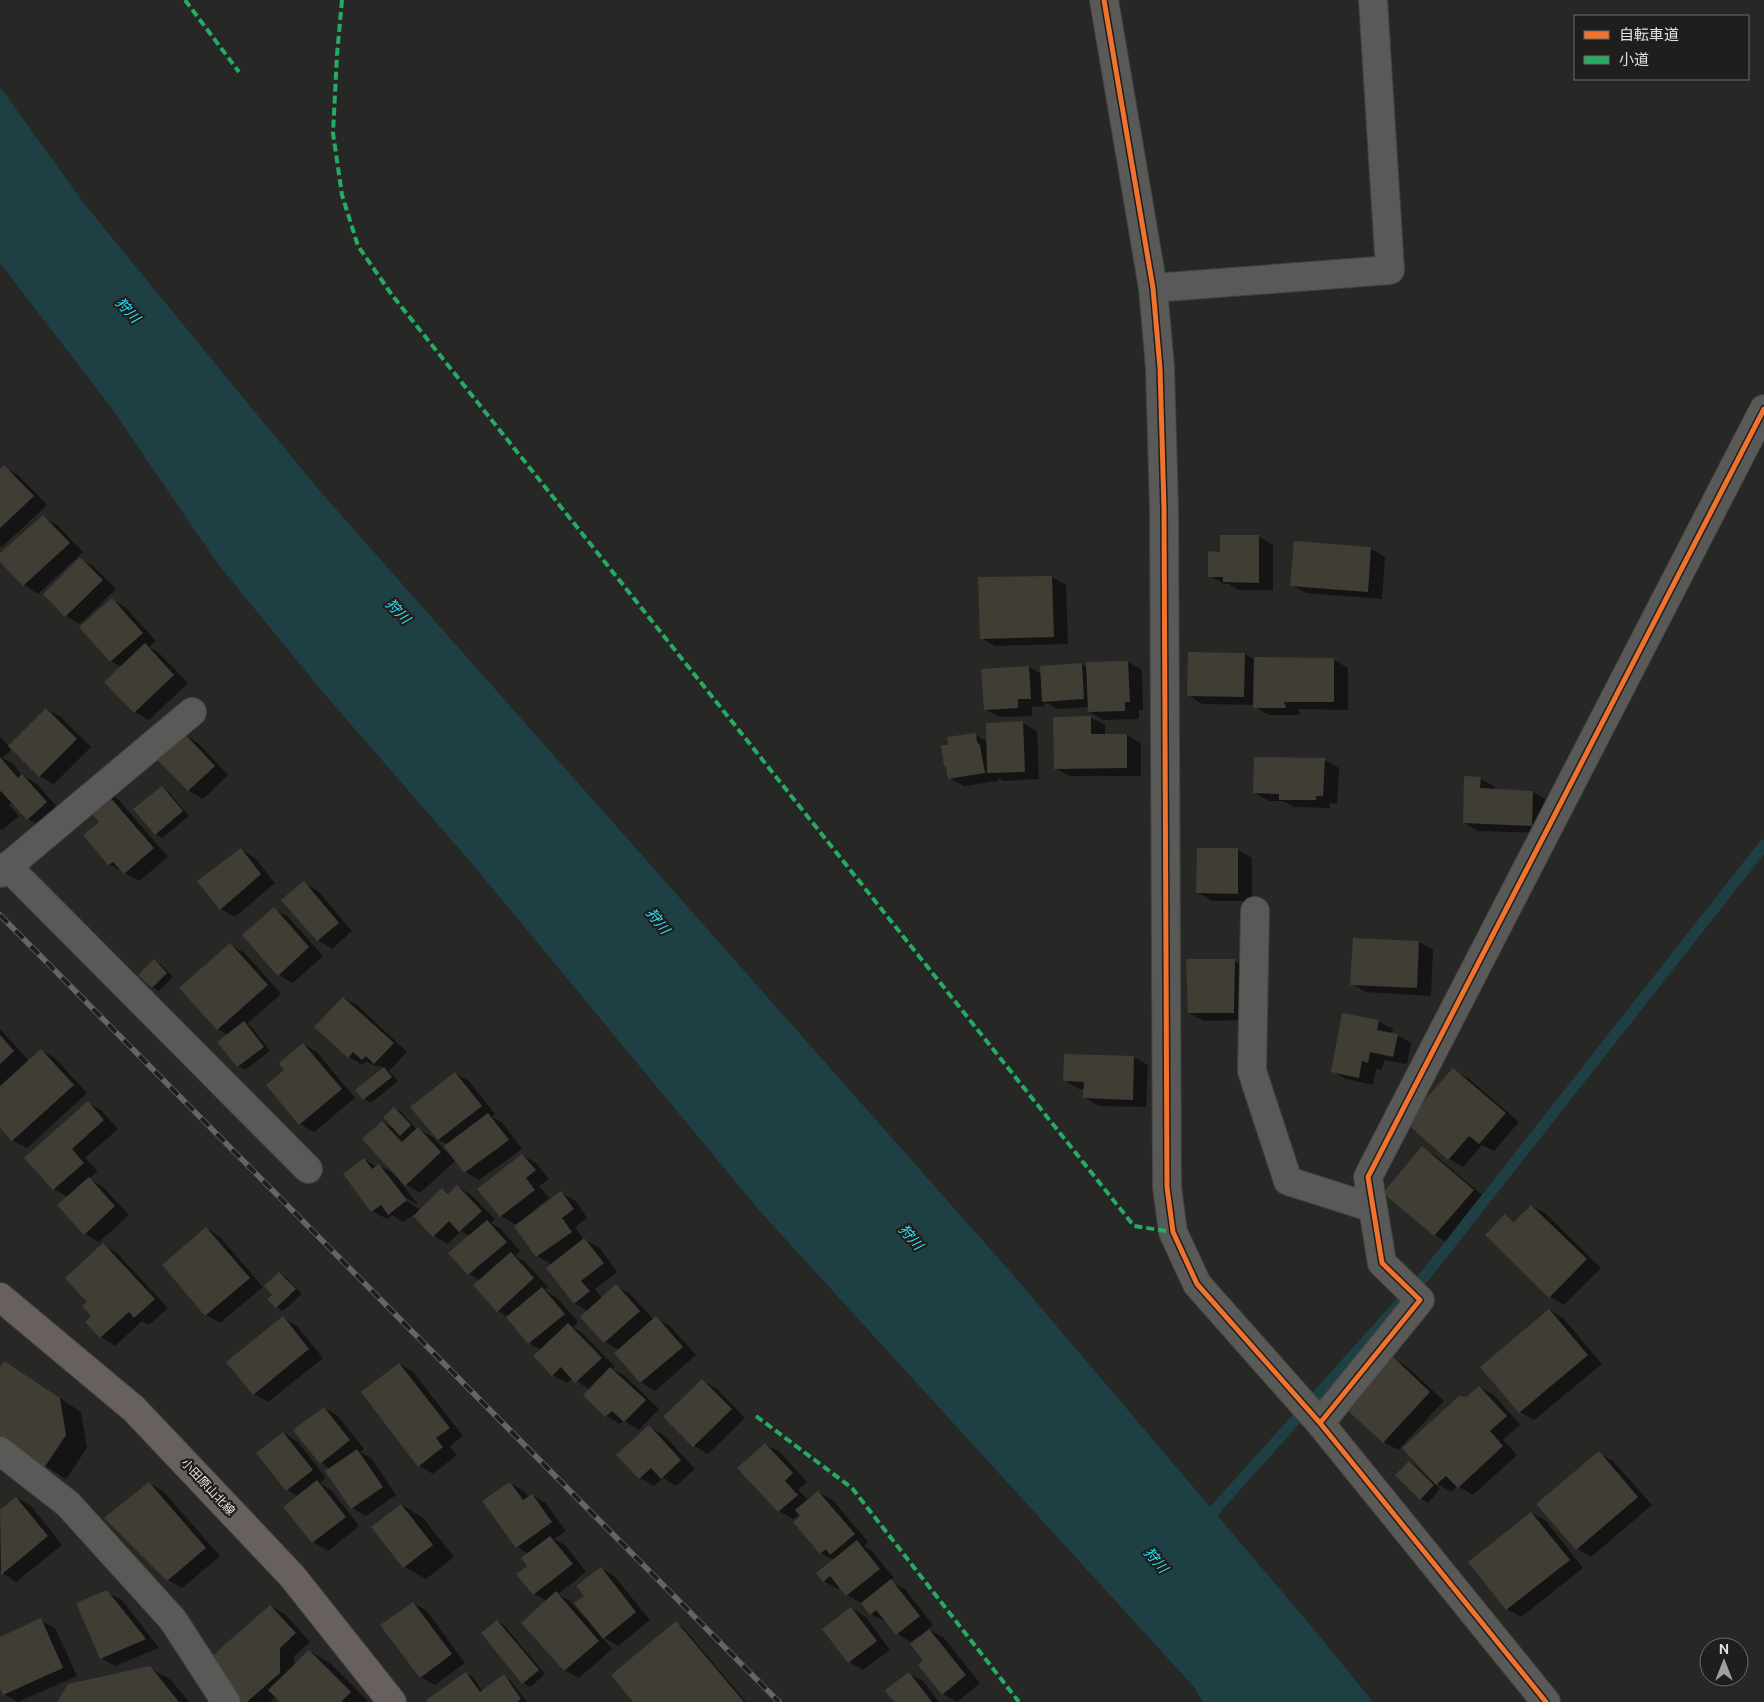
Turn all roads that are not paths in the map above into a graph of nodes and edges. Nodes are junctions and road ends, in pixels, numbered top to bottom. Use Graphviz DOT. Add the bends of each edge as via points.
graph roads {
  1 [pos="1104,0"];
  2 [pos="1373,0"];
  3 [pos="1153,288"];
  4 [pos="1764,409"];
  5 [pos="192,712"];
  6 [pos="4,870"];
  7 [pos="1256,911"];
  8 [pos="308,1169"];
  9 [pos="1373,1208"];
  10 [pos="0,1297"];
  11 [pos="1320,1423"];
  12 [pos="0,1451"];
  13 [pos="226,1702"];
  14 [pos="392,1702"];
  15 [pos="1546,1702"];
  1 -- 3 [label="street"];
  2 -- 3 [label="street" via="1390,270"];
  3 -- 11 [label="street" via="1160,368 1164,508 1167,1168 1173,1232 1198,1284"];
  4 -- 9 [label="street" via="1368,1177"];
  5 -- 6 [label="street"];
  6 -- 8 [label="street"];
  7 -- 9 [label="street" via="1252,1071 1288,1181"];
  9 -- 11 [label="street" via="1382,1263 1420,1300"];
  10 -- 14 [label="main road, 小田原山北線" via="134,1408 292,1576"];
  11 -- 15 [label="street"];
  12 -- 13 [label="street" via="68,1504 173,1620"];
}
